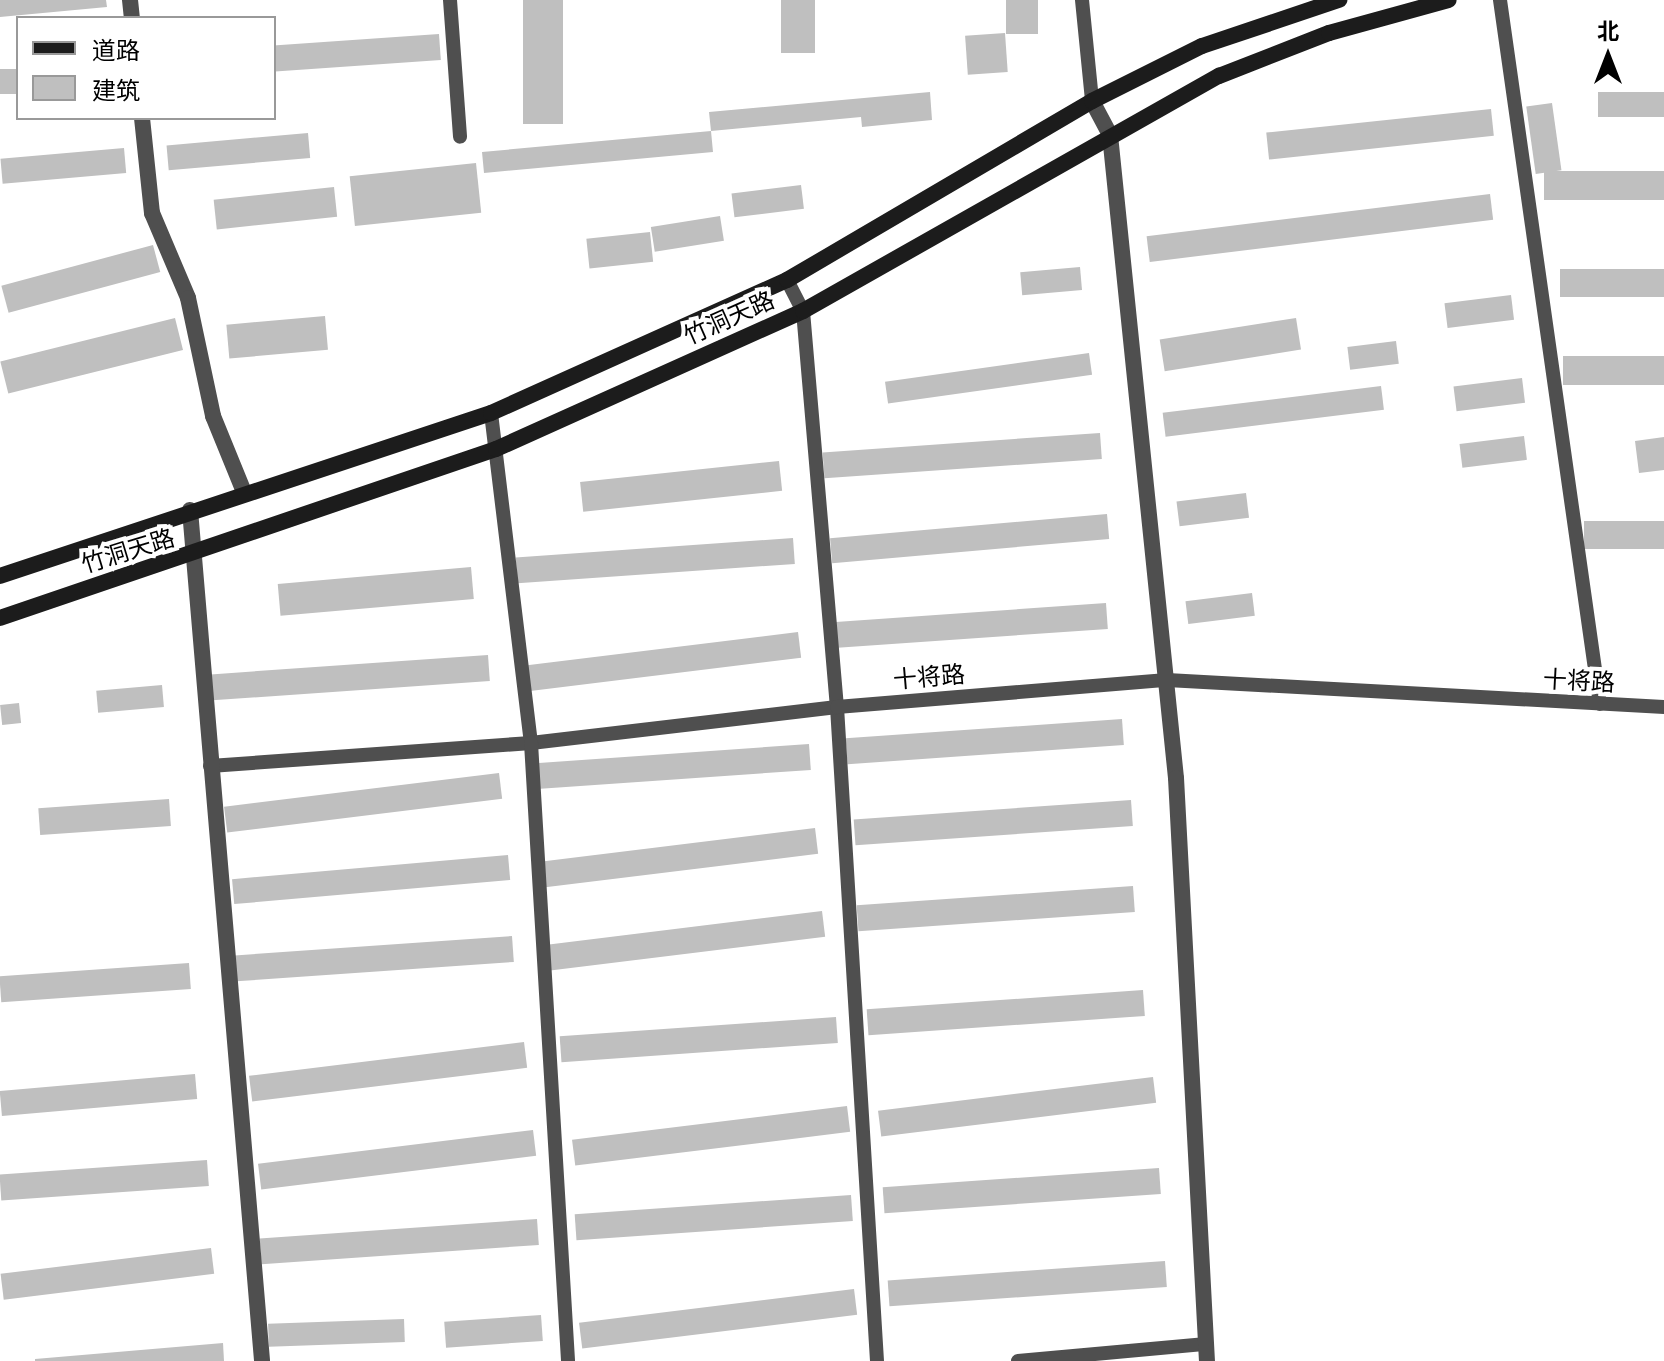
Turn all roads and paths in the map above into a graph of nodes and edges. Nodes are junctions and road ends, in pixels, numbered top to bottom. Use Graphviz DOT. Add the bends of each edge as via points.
graph roads {
  1 [pos="450,0"];
  2 [pos="1082,0"];
  3 [pos="1339,0"];
  4 [pos="1449,0"];
  5 [pos="1500,0"];
  6 [pos="1092,101"];
  7 [pos="142,120"];
  8 [pos="1110,135"];
  9 [pos="460,137"];
  10 [pos="787,280"];
  11 [pos="803,311"];
  12 [pos="491,413"];
  13 [pos="496,449"];
  14 [pos="244,492"];
  15 [pos="190,510"];
  16 [pos="193,556"];
  17 [pos="0,576"];
  18 [pos="0,618"];
  19 [pos="1167,680"];
  20 [pos="1600,704"];
  21 [pos="837,707"];
  22 [pos="1664,707"];
  23 [pos="531,743"];
  24 [pos="210,766"];
  25 [pos="1207,1353"];
  26 [pos="262,1361"];
  27 [pos="568,1361"];
  28 [pos="877,1361"];
  29 [pos="1018,1361"];
  1 -- 9 [label="lane"];
  2 -- 6 [label="lane"];
  3 -- 6 [label="main road, 竹洞天路" via="1202,46"];
  4 -- 8 [label="main road, 竹洞天路" via="1329,33 1219,76"];
  5 -- 20 [label="lane"];
  6 -- 8 [label="street"];
  6 -- 10 [label="main road, 竹洞天路"];
  7 -- 14 [label="street" via="152,213 188,298 213,416"];
  8 -- 11 [label="main road, 竹洞天路"];
  8 -- 19 [label="street"];
  10 -- 11 [label="lane"];
  10 -- 12 [label="main road, 竹洞天路"];
  11 -- 13 [label="main road, 竹洞天路"];
  11 -- 21 [label="lane"];
  12 -- 13 [label="lane"];
  12 -- 14 [label="main road, 竹洞天路"];
  13 -- 16 [label="main road, 竹洞天路"];
  13 -- 23 [label="lane"];
  14 -- 15 [label="main road, 竹洞天路"];
  15 -- 16 [label="street"];
  15 -- 17 [label="main road, 竹洞天路"];
  16 -- 18 [label="main road, 竹洞天路"];
  16 -- 24 [label="street"];
  19 -- 20 [label="lane, 十将路"];
  19 -- 21 [label="lane, 十将路"];
  19 -- 25 [label="street"];
  20 -- 22 [label="lane, 十将路"];
  21 -- 23 [label="lane, 十将路"];
  21 -- 28 [label="lane"];
  23 -- 24 [label="lane, 十将路"];
  23 -- 27 [label="lane"];
  24 -- 26 [label="street"];
  25 -- 29 [label="lane"];
}
